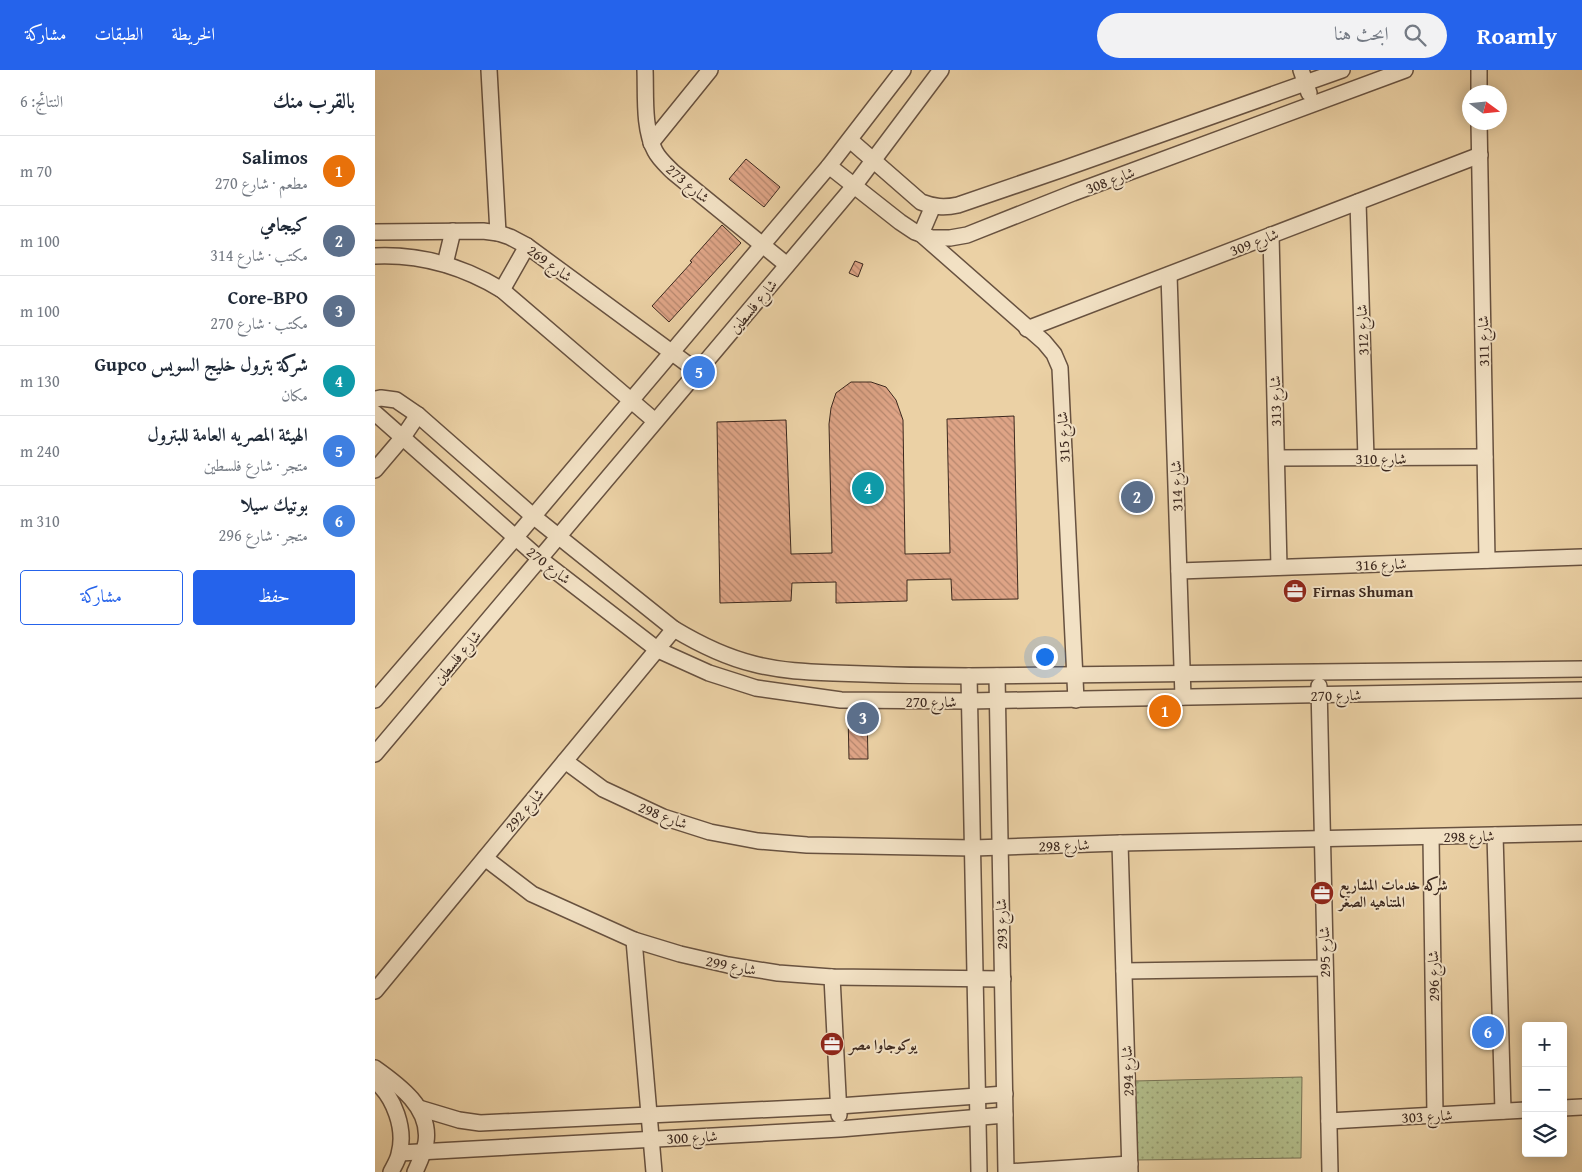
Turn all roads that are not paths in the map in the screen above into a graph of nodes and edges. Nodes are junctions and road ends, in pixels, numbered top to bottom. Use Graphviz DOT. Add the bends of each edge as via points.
graph roads {
  1 [pos="489,70"];
  2 [pos="645,70"];
  3 [pos="710,70"];
  4 [pos="903,70"];
  5 [pos="941,70"];
  6 [pos="1342,70"];
  7 [pos="1405,70"];
  8 [pos="1479,70"];
  9 [pos="1303,77"];
  10 [pos="1479,85"];
  11 [pos="1313,104"];
  12 [pos="1241,106"];
  13 [pos="1248,128"];
  14 [pos="1479,130"];
  15 [pos="1157,136"];
  16 [pos="850,140"];
  17 [pos="651,143"];
  18 [pos="1480,155"];
  19 [pos="1165,159"];
  20 [pos="873,160"];
  21 [pos="829,166"];
  22 [pos="1063,169"];
  23 [pos="854,186"];
  24 [pos="1073,194"];
  25 [pos="1358,202"];
  26 [pos="933,206"];
  27 [pos="453,231"];
  28 [pos="375,232"];
  29 [pos="498,233"];
  30 [pos="921,234"];
  31 [pos="1271,235"];
  32 [pos="762,245"];
  33 [pos="527,246"];
  34 [pos="375,256"];
  35 [pos="445,264"];
  36 [pos="787,266"];
  37 [pos="1169,275"];
  38 [pos="502,290"];
  39 [pos="1027,329"];
  40 [pos="672,352"];
  41 [pos="697,371"];
  42 [pos="375,399"];
  43 [pos="631,401"];
  44 [pos="375,413"];
  45 [pos="419,415"];
  46 [pos="655,422"];
  47 [pos="403,437"];
  48 [pos="1485,457"];
  49 [pos="1277,458"];
  50 [pos="1366,458"];
  51 [pos="375,470"];
  52 [pos="533,516"];
  53 [pos="558,537"];
  54 [pos="515,538"];
  55 [pos="1582,557"];
  56 [pos="540,559"];
  57 [pos="1487,560"];
  58 [pos="1279,567"];
  59 [pos="1179,571"];
  60 [pos="674,630"];
  61 [pos="658,650"];
  62 [pos="1582,669"];
  63 [pos="1319,673"];
  64 [pos="1183,674"];
  65 [pos="867,675"];
  66 [pos="969,676"];
  67 [pos="997,676"];
  68 [pos="1075,676"];
  69 [pos="1582,690"];
  70 [pos="1319,695"];
  71 [pos="1183,697"];
  72 [pos="375,700"];
  73 [pos="868,700"];
  74 [pos="997,700"];
  75 [pos="1075,700"];
  76 [pos="969,701"];
  77 [pos="375,754"];
  78 [pos="565,761"];
  79 [pos="1582,833"];
  80 [pos="1495,835"];
  81 [pos="1431,837"];
  82 [pos="1323,839"];
  83 [pos="1120,843"];
  84 [pos="1000,847"];
  85 [pos="973,848"];
  86 [pos="485,858"];
  87 [pos="634,940"];
  88 [pos="1325,968"];
  89 [pos="1124,971"];
  90 [pos="832,977"];
  91 [pos="975,979"];
  92 [pos="1003,979"];
  93 [pos="375,990"];
  94 [pos="375,1068"];
  95 [pos="375,1081"];
  96 [pos="1005,1094"];
  97 [pos="977,1096"];
  98 [pos="839,1106"];
  99 [pos="1582,1107"];
  100 [pos="419,1108"];
  101 [pos="1567,1108"];
  102 [pos="1522,1110"];
  103 [pos="1503,1111"];
  104 [pos="1005,1115"];
  105 [pos="1435,1115"];
  106 [pos="649,1116"];
  107 [pos="978,1117"];
  108 [pos="1329,1121"];
  109 [pos="840,1129"];
  110 [pos="651,1139"];
  111 [pos="423,1151"];
  112 [pos="400,1153"];
  113 [pos="1130,1168"];
  114 [pos="391,1172"];
  115 [pos="415,1172"];
  116 [pos="654,1172"];
  117 [pos="979,1172"];
  118 [pos="1007,1172"];
  119 [pos="1330,1172"];
  1 -- 29 [label="street"];
  2 -- 17 [label="street, شارع 273"];
  3 -- 17 [label="street"];
  4 -- 16 [label="street"];
  5 -- 20 [label="street, شارع فلسطين"];
  6 -- 9 [label="street, شارع 308"];
  7 -- 11 [label="street, شارع 308"];
  8 -- 10 [label="street"];
  9 -- 11 [label="street"];
  9 -- 12 [label="street, شارع 308"];
  11 -- 13 [label="street, شارع 308"];
  12 -- 13 [label="street"];
  12 -- 15 [label="street, شارع 308"];
  13 -- 19 [label="street, شارع 308"];
  14 -- 18 [label="street, شارع 311"];
  15 -- 19 [label="street"];
  15 -- 22 [label="street, شارع 308"];
  16 -- 20 [label="street"];
  16 -- 21 [label="street"];
  17 -- 32 [label="street, شارع 273" via="663,163"];
  18 -- 25 [label="street, شارع 309"];
  18 -- 48 [label="street, شارع 311"];
  19 -- 24 [label="street, شارع 308"];
  20 -- 23 [label="street, شارع فلسطين"];
  20 -- 26 [label="street" via="921,202"];
  21 -- 23 [label="street, شارع 308"];
  21 -- 32 [label="street"];
  22 -- 24 [label="street"];
  22 -- 26 [label="street, شارع 308" via="958,205"];
  23 -- 30 [label="street, شارع 308"];
  23 -- 36 [label="street, شارع فلسطين"];
  24 -- 30 [label="street, شارع 308" via="967,235 932,238"];
  25 -- 31 [label="street, شارع 309"];
  25 -- 50 [label="street, شارع 312"];
  26 -- 30 [label="street"];
  27 -- 28 [label="street, شارع 269"];
  27 -- 29 [label="street, شارع 269"];
  27 -- 35 [label="street"];
  29 -- 33 [label="street, شارع 269"];
  30 -- 39 [label="street, شارع 315"];
  31 -- 37 [label="street, شارع 309"];
  31 -- 49 [label="street, شارع 313"];
  32 -- 36 [label="street, شارع 273"];
  32 -- 40 [label="street"];
  33 -- 38 [label="street"];
  33 -- 40 [label="street, شارع 269"];
  34 -- 35 [label="street" via="412,257"];
  35 -- 38 [label="street"];
  36 -- 41 [label="street, شارع فلسطين"];
  37 -- 39 [label="street, شارع 309"];
  37 -- 59 [label="street, شارع 314"];
  38 -- 43 [label="street"];
  39 -- 68 [label="street, شارع 315" via="1044,342 1060,368"];
  40 -- 41 [label="street, شارع 269"];
  40 -- 43 [label="street"];
  41 -- 46 [label="street, شارع فلسطين"];
  42 -- 45 [label="street, شارع 270" via="396,400"];
  43 -- 46 [label="street"];
  43 -- 52 [label="street"];
  44 -- 47 [label="street, شارع 270"];
  45 -- 47 [label="street"];
  45 -- 52 [label="street, شارع 270"];
  46 -- 53 [label="street, شارع فلسطين"];
  47 -- 51 [label="street"];
  47 -- 54 [label="street, شارع 270"];
  48 -- 50 [label="street, شارع 310"];
  48 -- 57 [label="street, شارع 311"];
  49 -- 50 [label="street, شارع 310"];
  49 -- 58 [label="street, شارع 313"];
  52 -- 53 [label="street, شارع 270"];
  52 -- 54 [label="street"];
  53 -- 56 [label="street, شارع فلسطين"];
  53 -- 60 [label="street, شارع 270"];
  54 -- 56 [label="street, شارع 270"];
  54 -- 72 [label="street"];
  55 -- 57 [label="street, شارع 316"];
  56 -- 61 [label="street, شارع 270"];
  56 -- 77 [label="street, شارع فلسطين"];
  57 -- 58 [label="street, شارع 316"];
  58 -- 59 [label="street, شارع 316"];
  59 -- 64 [label="street, شارع 314"];
  60 -- 61 [label="street, شارع 292"];
  60 -- 65 [label="street, شارع 270" via="726,656 754,664 783,670"];
  61 -- 73 [label="street, شارع 270" via="709,673 756,688 812,697"];
  61 -- 78 [label="street, شارع 292"];
  62 -- 63 [label="street, شارع 270"];
  63 -- 64 [label="street, شارع 270"];
  63 -- 70 [label="street, شارع 295"];
  64 -- 68 [label="street, شارع 270"];
  64 -- 71 [label="street, شارع 314"];
  65 -- 66 [label="street, شارع 270"];
  65 -- 73 [label="street"];
  66 -- 67 [label="street, شارع 270"];
  66 -- 76 [label="street, شارع 293"];
  67 -- 68 [label="street, شارع 270"];
  67 -- 74 [label="street, شارع 293"];
  68 -- 75 [label="street, شارع 315"];
  69 -- 70 [label="street, شارع 270"];
  70 -- 71 [label="street, شارع 270"];
  70 -- 82 [label="street, شارع 295"];
  71 -- 75 [label="street, شارع 270"];
  73 -- 76 [label="street, شارع 270"];
  74 -- 75 [label="street, شارع 270"];
  74 -- 76 [label="street, شارع 270"];
  74 -- 84 [label="street, شارع 293"];
  76 -- 85 [label="street, شارع 293"];
  78 -- 85 [label="street, شارع 298" via="610,793 663,817 710,832 758,841 807,845"];
  78 -- 86 [label="street, شارع 292"];
  79 -- 80 [label="street, شارع 298"];
  80 -- 81 [label="street, شارع 298"];
  80 -- 103 [label="street"];
  81 -- 82 [label="street, شارع 298"];
  81 -- 105 [label="street, شارع 296"];
  82 -- 83 [label="street, شارع 298"];
  82 -- 88 [label="street, شارع 295"];
  83 -- 84 [label="street, شارع 298"];
  83 -- 89 [label="street, شارع 294"];
  84 -- 85 [label="street, شارع 298"];
  84 -- 92 [label="street, شارع 293"];
  85 -- 91 [label="street, شارع 293"];
  86 -- 87 [label="street, شارع 299" via="532,894"];
  86 -- 93 [label="street, شارع 292"];
  87 -- 90 [label="street, شارع 299" via="728,965"];
  87 -- 106 [label="street"];
  88 -- 89 [label="street"];
  88 -- 108 [label="street, شارع 295"];
  89 -- 113 [label="street, شارع 294"];
  90 -- 91 [label="street, شارع 299"];
  90 -- 98 [label="street"];
  91 -- 92 [label="street, شارع 299"];
  91 -- 97 [label="street, شارع 293"];
  92 -- 96 [label="street, شارع 293"];
  94 -- 100 [label="street, شارع 300"];
  95 -- 112 [label="street" via="392,1101 399,1123"];
  96 -- 97 [label="street, شارع 300"];
  96 -- 104 [label="street, شارع 293"];
  97 -- 98 [label="street, شارع 300"];
  97 -- 107 [label="street, شارع 293"];
  98 -- 106 [label="street, شارع 300"];
  98 -- 109 [label="street"];
  99 -- 101 [label="street"];
  100 -- 106 [label="street, شارع 300" via="480,1123"];
  100 -- 111 [label="street, شارع 300" via="426,1125"];
  102 -- 103 [label="street, شارع 303"];
  103 -- 105 [label="street, شارع 303"];
  104 -- 107 [label="street, شارع 300"];
  104 -- 118 [label="street, شارع 293"];
  105 -- 108 [label="street, شارع 303"];
  106 -- 110 [label="street"];
  107 -- 109 [label="street, شارع 300"];
  107 -- 117 [label="street, شارع 293"];
  108 -- 119 [label="street, شارع 295"];
  109 -- 110 [label="street, شارع 300"];
  110 -- 111 [label="street, شارع 300"];
  110 -- 116 [label="street"];
  111 -- 112 [label="street"];
  111 -- 115 [label="street"];
  112 -- 114 [label="street"];
  113 -- 118 [label="street"];
}
